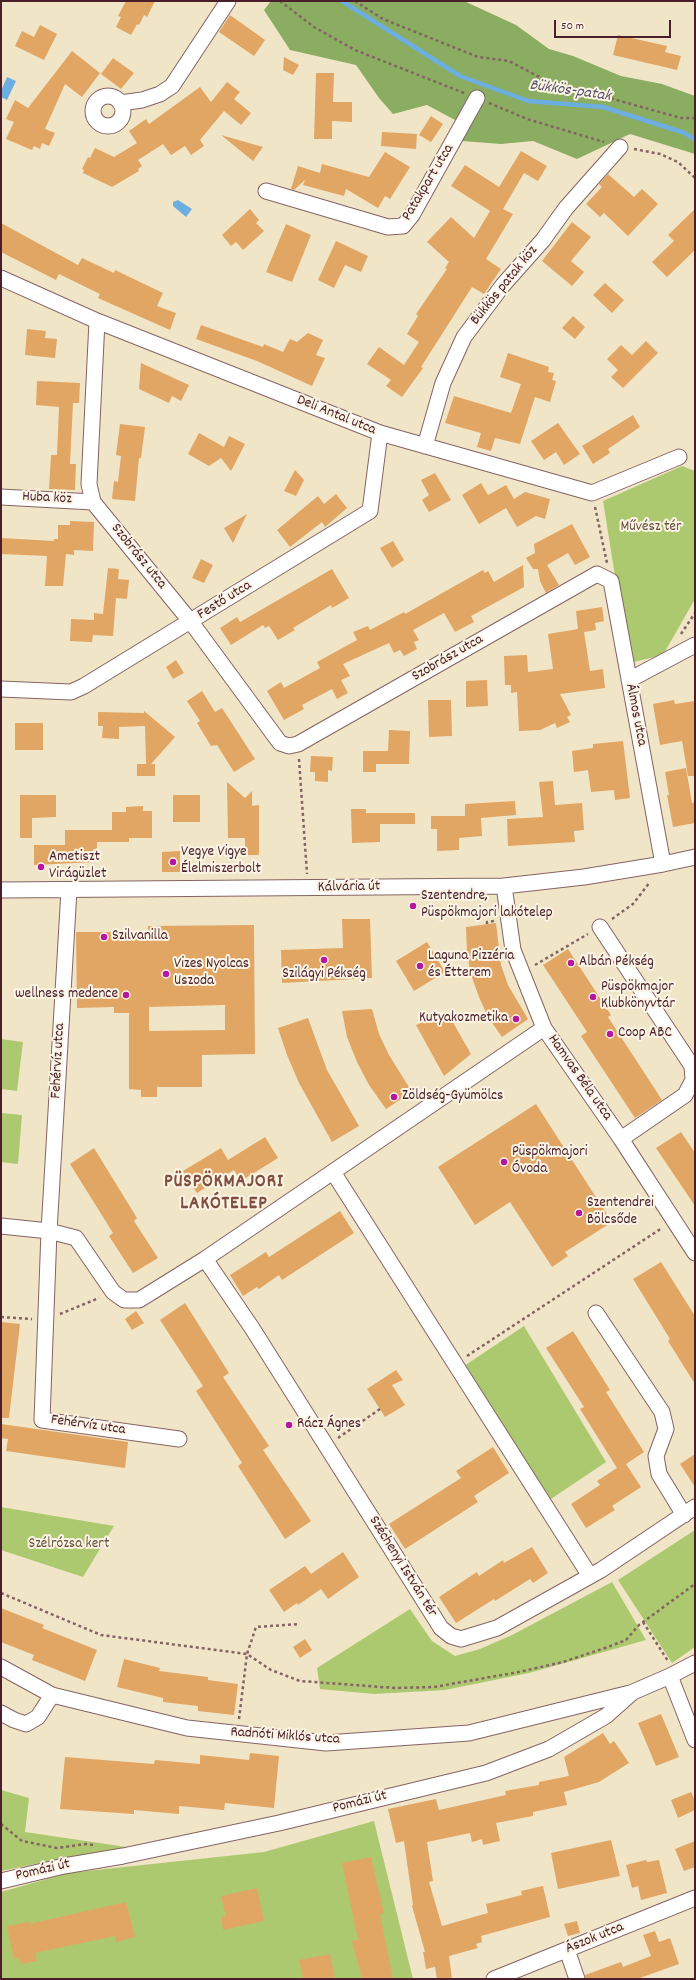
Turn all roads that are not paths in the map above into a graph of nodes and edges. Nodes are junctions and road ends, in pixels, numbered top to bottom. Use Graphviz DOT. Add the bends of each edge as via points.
graph roads {
  1 [pos="228,1"];
  2 [pos="477,98"];
  3 [pos="120,103"];
  4 [pos="620,147"];
  5 [pos="266,190"];
  6 [pos="1,278"];
  7 [pos="97,321"];
  8 [pos="380,433"];
  9 [pos="425,446"];
  10 [pos="679,457"];
  11 [pos="1,497"];
  12 [pos="93,502"];
  13 [pos="604,578"];
  14 [pos="191,622"];
  15 [pos="695,645"];
  16 [pos="629,680"];
  17 [pos="1,688"];
  18 [pos="695,857"];
  19 [pos="663,864"];
  20 [pos="504,886"];
  21 [pos="1,890"];
  22 [pos="69,890"];
  23 [pos="600,927"];
  24 [pos="544,1028"];
  25 [pos="621,1139"];
  26 [pos="333,1172"];
  27 [pos="1,1226"];
  28 [pos="49,1231"];
  29 [pos="695,1253"];
  30 [pos="205,1259"];
  31 [pos="596,1314"];
  32 [pos="179,1438"];
  33 [pos="689,1511"];
  34 [pos="590,1576"];
  35 [pos="695,1663"];
  36 [pos="1,1667"];
  37 [pos="671,1671"];
  38 [pos="633,1692"];
  39 [pos="52,1695"];
  40 [pos="1,1713"];
  41 [pos="695,1740"];
  42 [pos="1,1881"];
  43 [pos="695,1898"];
  44 [pos="567,1950"];
  45 [pos="494,1979"];
  46 [pos="577,1979"];
  1 -- 3 [label="street" via="172,86 148,98"];
  2 -- 5 [label="street, Patakpart utca" via="412,215 403,226 388,228"];
  4 -- 9 [label="street, Bükkös patak köz" via="566,208 464,337 443,382"];
  6 -- 7 [label="street, Deli Antal utca"];
  7 -- 8 [label="street, Deli Antal utca"];
  7 -- 12 [label="street, Szobrász utca" via="89,484"];
  8 -- 9 [label="street, Deli Antal utca"];
  8 -- 14 [label="street, Festő utca" via="370,511"];
  9 -- 10 [label="street, Deli Antal utca" via="592,493"];
  11 -- 12 [label="street, Huba köz"];
  12 -- 14 [label="street, Szobrász utca"];
  13 -- 14 [label="street, Szobrász utca" via="298,744 289,746 280,743"];
  13 -- 16 [label="street, Álmos utca"];
  14 -- 17 [label="street, Festő utca" via="70,692"];
  15 -- 16 [label="street"];
  16 -- 19 [label="street, Álmos utca"];
  18 -- 19 [label="street, Kálvária út"];
  19 -- 20 [label="street, Kálvária út" via="584,877"];
  20 -- 22 [label="street, Kálvária út"];
  20 -- 24 [label="street, Hamvas Béla utca" via="513,950"];
  21 -- 22 [label="street, Kálvária út"];
  22 -- 28 [label="street, Fehérvíz utca"];
  23 -- 25 [label="street" via="692,1066 693,1080 685,1095"];
  24 -- 25 [label="street, Hamvas Béla utca"];
  24 -- 26 [label="street"];
  25 -- 29 [label="street, Hamvas Béla utca"];
  26 -- 30 [label="street"];
  26 -- 34 [label="street"];
  27 -- 28 [label="street"];
  28 -- 30 [label="street" via="76,1238 113,1292 124,1300 139,1300"];
  28 -- 32 [label="street, Fehérvíz utca" via="42,1420"];
  30 -- 34 [label="street, Széchenyi István tér" via="252,1328 441,1628 451,1636 461,1639 497,1628"];
  31 -- 33 [label="street" via="662,1412 666,1429 656,1456 659,1474"];
  33 -- 34 [label="street, Széchenyi István tér"];
  35 -- 37 [label="street, Pomázi út"];
  36 -- 39 [label="street, Radnóti Miklós utca"];
  37 -- 38 [label="street, Pomázi út"];
  37 -- 41 [label="street"];
  38 -- 39 [label="street, Radnóti Miklós utca" via="469,1733 326,1743 187,1728"];
  38 -- 42 [label="street, Pomázi út" via="606,1716 549,1749 486,1773 279,1823"];
  39 -- 40 [label="street" via="38,1717 26,1724"];
  43 -- 44 [label="street, Ászok utca"];
  44 -- 45 [label="street, Ászok utca"];
  44 -- 46 [label="street"];
}
